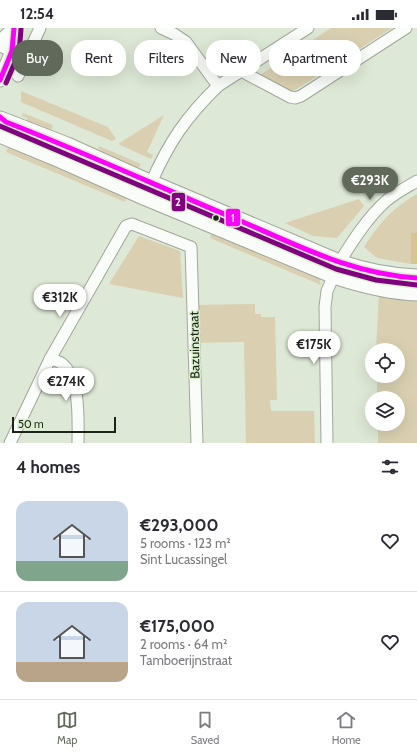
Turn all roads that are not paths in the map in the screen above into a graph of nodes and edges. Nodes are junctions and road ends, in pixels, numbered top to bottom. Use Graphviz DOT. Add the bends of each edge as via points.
graph roads {
  1 [pos="14,28"];
  2 [pos="40,28"];
  3 [pos="161,28"];
  4 [pos="308,28"];
  5 [pos="406,28"];
  6 [pos="34,40"];
  7 [pos="0,42"];
  8 [pos="6,49"];
  9 [pos="261,58"];
  10 [pos="233,76"];
  11 [pos="250,76"];
  12 [pos="0,80"];
  13 [pos="218,86"];
  14 [pos="2,123"];
  15 [pos="417,181"];
  16 [pos="151,183"];
  17 [pos="336,269"];
  18 [pos="417,278"];
  19 [pos="417,292"];
  20 [pos="50,359"];
  21 [pos="10,443"];
  22 [pos="78,443"];
  23 [pos="196,443"];
  24 [pos="327,443"];
  1 -- 7 [label="street"];
  1 -- 8 [label="street"];
  2 -- 6 [label="street"];
  3 -- 13 [label="street" via="186,42"];
  4 -- 9 [label="street"];
  5 -- 11 [label="street" via="295,98"];
  8 -- 12 [label="street"];
  10 -- 13 [label="street"];
  13 -- 16 [label="street" via="195,109 176,134"];
  14 -- 16 [label="main road" via="67,146"];
  14 -- 17 [label="main road" via="60,159 146,197"];
  15 -- 17 [label="street" via="380,207 359,233"];
  16 -- 17 [label="main road"];
  17 -- 18 [label="main road"];
  17 -- 19 [label="main road" via="356,282 383,289"];
  17 -- 24 [label="street" via="326,296 325,307"];
  20 -- 21 [label="street"];
  20 -- 22 [label="street" via="61,363 69,371 78,397"];
  20 -- 23 [label="street, Bazuinstraat" via="126,226 135,224 191,247"];
}
